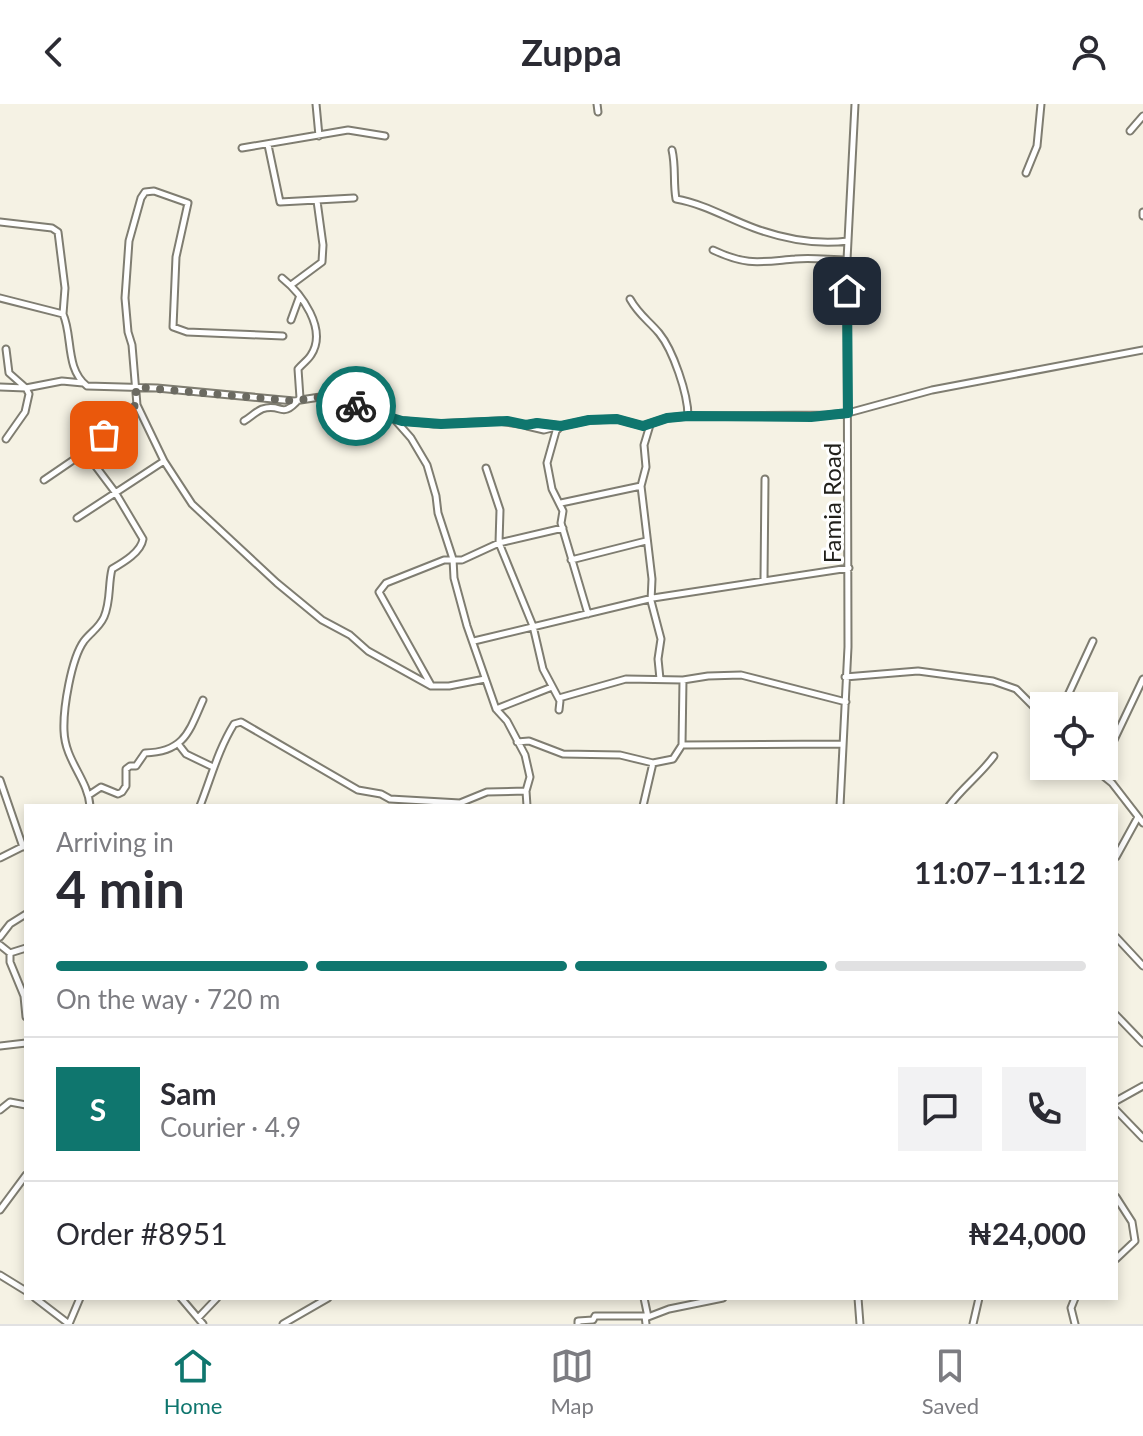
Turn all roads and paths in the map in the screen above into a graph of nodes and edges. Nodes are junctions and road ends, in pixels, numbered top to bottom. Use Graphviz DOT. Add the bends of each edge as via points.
graph roads {
  1 [pos="316,104"];
  2 [pos="597,104"];
  3 [pos="855,104"];
  4 [pos="1041,104"];
  5 [pos="598,112"];
  6 [pos="1143,116"];
  7 [pos="1130,131"];
  8 [pos="319,136"];
  9 [pos="385,136"];
  10 [pos="268,145"];
  11 [pos="242,148"];
  12 [pos="672,150"];
  13 [pos="1026,173"];
  14 [pos="354,198"];
  15 [pos="317,201"];
  16 [pos="0,222"];
  17 [pos="848,241"];
  18 [pos="713,250"];
  19 [pos="847,260"];
  20 [pos="282,278"];
  21 [pos="291,285"];
  22 [pos="0,298"];
  23 [pos="299,298"];
  24 [pos="630,299"];
  25 [pos="63,314"];
  26 [pos="291,320"];
  27 [pos="283,336"];
  28 [pos="6,349"];
  29 [pos="1143,350"];
  30 [pos="3,361"];
  31 [pos="87,386"];
  32 [pos="0,387"];
  33 [pos="136,387"];
  34 [pos="26,388"];
  35 [pos="300,398"];
  36 [pos="137,405"];
  37 [pos="848,413"];
  38 [pos="688,416"];
  39 [pos="396,420"];
  40 [pos="244,421"];
  41 [pos="650,425"];
  42 [pos="561,426"];
  43 [pos="6,439"];
  44 [pos="85,452"];
  45 [pos="164,461"];
  46 [pos="486,468"];
  47 [pos="765,479"];
  48 [pos="44,480"];
  49 [pos="641,486"];
  50 [pos="115,492"];
  51 [pos="561,503"];
  52 [pos="77,518"];
  53 [pos="563,528"];
  54 [pos="646,541"];
  55 [pos="499,543"];
  56 [pos="453,559"];
  57 [pos="571,560"];
  58 [pos="849,568"];
  59 [pos="764,579"];
  60 [pos="653,598"];
  61 [pos="588,614"];
  62 [pos="533,626"];
  63 [pos="474,641"];
  64 [pos="1093,641"];
  65 [pos="845,677"];
  66 [pos="485,679"];
  67 [pos="660,679"];
  68 [pos="1143,679"];
  69 [pos="683,680"];
  70 [pos="431,686"];
  71 [pos="552,687"];
  72 [pos="1069,692"];
  73 [pos="559,698"];
  74 [pos="203,700"];
  75 [pos="846,702"];
  76 [pos="1030,703"];
  77 [pos="496,709"];
  78 [pos="559,710"];
  79 [pos="1118,731"];
  80 [pos="517,742"];
  81 [pos="843,744"];
  82 [pos="179,745"];
  83 [pos="682,745"];
  84 [pos="994,756"];
  85 [pos="653,763"];
  86 [pos="213,767"];
  87 [pos="0,780"];
  88 [pos="1110,780"];
  89 [pos="526,791"];
  90 [pos="89,795"];
  91 [pos="90,804"];
  92 [pos="201,804"];
  93 [pos="438,804"];
  94 [pos="454,804"];
  95 [pos="528,804"];
  96 [pos="643,804"];
  97 [pos="840,804"];
  98 [pos="951,804"];
  99 [pos="1138,817"];
  100 [pos="1143,823"];
  101 [pos="24,843"];
  102 [pos="24,846"];
  103 [pos="1118,853"];
  104 [pos="0,858"];
  105 [pos="24,915"];
  106 [pos="0,937"];
  107 [pos="1118,939"];
  108 [pos="0,945"];
  109 [pos="24,949"];
  110 [pos="10,953"];
  111 [pos="1143,966"];
  112 [pos="24,996"];
  113 [pos="1118,1017"];
  114 [pos="24,1043"];
  115 [pos="1143,1043"];
  116 [pos="0,1046"];
  117 [pos="1143,1086"];
  118 [pos="1118,1100"];
  119 [pos="24,1105"];
  120 [pos="0,1110"];
  121 [pos="1118,1112"];
  122 [pos="1143,1138"];
  123 [pos="24,1178"];
  124 [pos="1118,1200"];
  125 [pos="0,1210"];
  126 [pos="1118,1257"];
  127 [pos="0,1275"];
  128 [pos="24,1290"];
  129 [pos="38,1300"];
  130 [pos="79,1300"];
  131 [pos="183,1300"];
  132 [pos="216,1300"];
  133 [pos="325,1300"];
  134 [pos="713,1300"];
  135 [pos="858,1300"];
  136 [pos="979,1300"];
  137 [pos="1074,1300"];
  138 [pos="646,1319"];
  139 [pos="200,1321"];
  140 [pos="69,1324"];
  141 [pos="283,1324"];
  142 [pos="578,1324"];
  143 [pos="860,1324"];
  144 [pos="973,1324"];
  145 [pos="1075,1324"];
  1 -- 8 [label="street"];
  2 -- 5 [label="street"];
  3 -- 17 [label="street, Famia Road"];
  4 -- 13 [label="street" via="1037,146"];
  6 -- 7 [label="street"];
  8 -- 9 [label="street" via="348,130"];
  8 -- 10 [label="street"];
  10 -- 11 [label="street"];
  10 -- 15 [label="street" via="280,202"];
  12 -- 17 [label="street" via="676,199 786,237 822,244"];
  14 -- 15 [label="street"];
  15 -- 21 [label="street" via="323,259"];
  16 -- 25 [label="street" via="58,232"];
  17 -- 19 [label="street, Famia Road"];
  18 -- 19 [label="street" via="733,260 765,264"];
  19 -- 37 [label="street, Famia Road"];
  20 -- 21 [label="street"];
  21 -- 23 [label="street"];
  22 -- 25 [label="street"];
  23 -- 26 [label="street"];
  23 -- 35 [label="street" via="316,322 312,353 298,369"];
  24 -- 38 [label="street" via="663,340 688,398"];
  25 -- 31 [label="street" via="76,374"];
  27 -- 33 [label="street" via="173,327 176,257 188,203 145,192 129,241 125,298"];
  28 -- 30 [label="street"];
  29 -- 37 [label="street" via="932,390"];
  30 -- 34 [label="street"];
  31 -- 33 [label="street"];
  31 -- 34 [label="street" via="62,381"];
  32 -- 34 [label="street"];
  33 -- 35 [label="street"];
  33 -- 36 [label="street"];
  34 -- 43 [label="street" via="25,412"];
  35 -- 39 [label="street" via="379,407"];
  35 -- 40 [label="street" via="288,411 262,409"];
  36 -- 44 [label="street" via="122,425"];
  36 -- 45 [label="street"];
  37 -- 38 [label="street"];
  37 -- 58 [label="street, Famia Road"];
  38 -- 41 [label="street"];
  39 -- 42 [label="street" via="507,421 544,430"];
  39 -- 56 [label="street" via="427,465"];
  41 -- 42 [label="street" via="617,419"];
  41 -- 49 [label="street"];
  42 -- 51 [label="street" via="547,463"];
  44 -- 48 [label="street"];
  44 -- 50 [label="street"];
  45 -- 50 [label="street"];
  45 -- 70 [label="street" via="192,504 277,583 368,651"];
  46 -- 55 [label="street" via="500,510"];
  47 -- 59 [label="street"];
  49 -- 51 [label="street"];
  49 -- 54 [label="street"];
  50 -- 52 [label="street"];
  50 -- 90 [label="street" via="143,539 112,569 109,603 75,662 65,706 69,759"];
  51 -- 53 [label="street"];
  53 -- 55 [label="street"];
  53 -- 57 [label="street"];
  54 -- 57 [label="street"];
  54 -- 60 [label="street"];
  55 -- 56 [label="street"];
  55 -- 62 [label="street"];
  56 -- 63 [label="street" via="461,607"];
  56 -- 70 [label="street" via="386,583 379,592"];
  57 -- 61 [label="street"];
  58 -- 59 [label="street"];
  58 -- 65 [label="street, Famia Road"];
  59 -- 60 [label="street"];
  60 -- 61 [label="street"];
  60 -- 67 [label="street" via="661,639"];
  61 -- 62 [label="street"];
  62 -- 63 [label="street"];
  62 -- 71 [label="street"];
  63 -- 66 [label="street"];
  64 -- 72 [label="street"];
  65 -- 75 [label="street, Famia Road"];
  65 -- 76 [label="street" via="918,671 993,681 1016,689"];
  66 -- 70 [label="street"];
  66 -- 77 [label="street"];
  67 -- 69 [label="street"];
  67 -- 73 [label="street" via="607,682"];
  68 -- 79 [label="street"];
  69 -- 75 [label="street" via="741,675"];
  69 -- 83 [label="street"];
  71 -- 73 [label="street"];
  71 -- 77 [label="street"];
  73 -- 78 [label="street"];
  74 -- 82 [label="street"];
  75 -- 81 [label="street, Famia Road"];
  77 -- 80 [label="street"];
  80 -- 85 [label="street" via="563,754 620,755"];
  80 -- 89 [label="street" via="530,777"];
  81 -- 83 [label="street"];
  81 -- 97 [label="street, Famia Road"];
  82 -- 86 [label="street"];
  82 -- 90 [label="street" via="145,753 136,766 126,769 122,792 101,787"];
  83 -- 85 [label="street" via="673,759"];
  84 -- 98 [label="street"];
  85 -- 96 [label="street"];
  86 -- 92 [label="street"];
  86 -- 93 [label="street" via="234,724 241,722 358,790"];
  87 -- 101 [label="street"];
  88 -- 99 [label="street"];
  89 -- 94 [label="street" via="487,792"];
  89 -- 95 [label="street"];
  90 -- 91 [label="street"];
  99 -- 100 [label="street"];
  99 -- 103 [label="street"];
  102 -- 104 [label="street"];
  105 -- 106 [label="street"];
  107 -- 111 [label="street"];
  108 -- 110 [label="street"];
  109 -- 110 [label="street"];
  110 -- 112 [label="street"];
  113 -- 115 [label="street"];
  114 -- 116 [label="street"];
  117 -- 118 [label="street"];
  119 -- 120 [label="street" via="10,1102"];
  121 -- 122 [label="street"];
  123 -- 125 [label="street"];
  124 -- 126 [label="street" via="1132,1222 1135,1241"];
  127 -- 128 [label="street"];
  129 -- 140 [label="street"];
  130 -- 140 [label="street"];
  131 -- 139 [label="street"];
  132 -- 139 [label="street"];
  133 -- 141 [label="street"];
  134 -- 138 [label="street"];
  135 -- 143 [label="street"];
  136 -- 144 [label="street"];
  137 -- 145 [label="street"];
  138 -- 142 [label="street" via="595,1316"];
}
